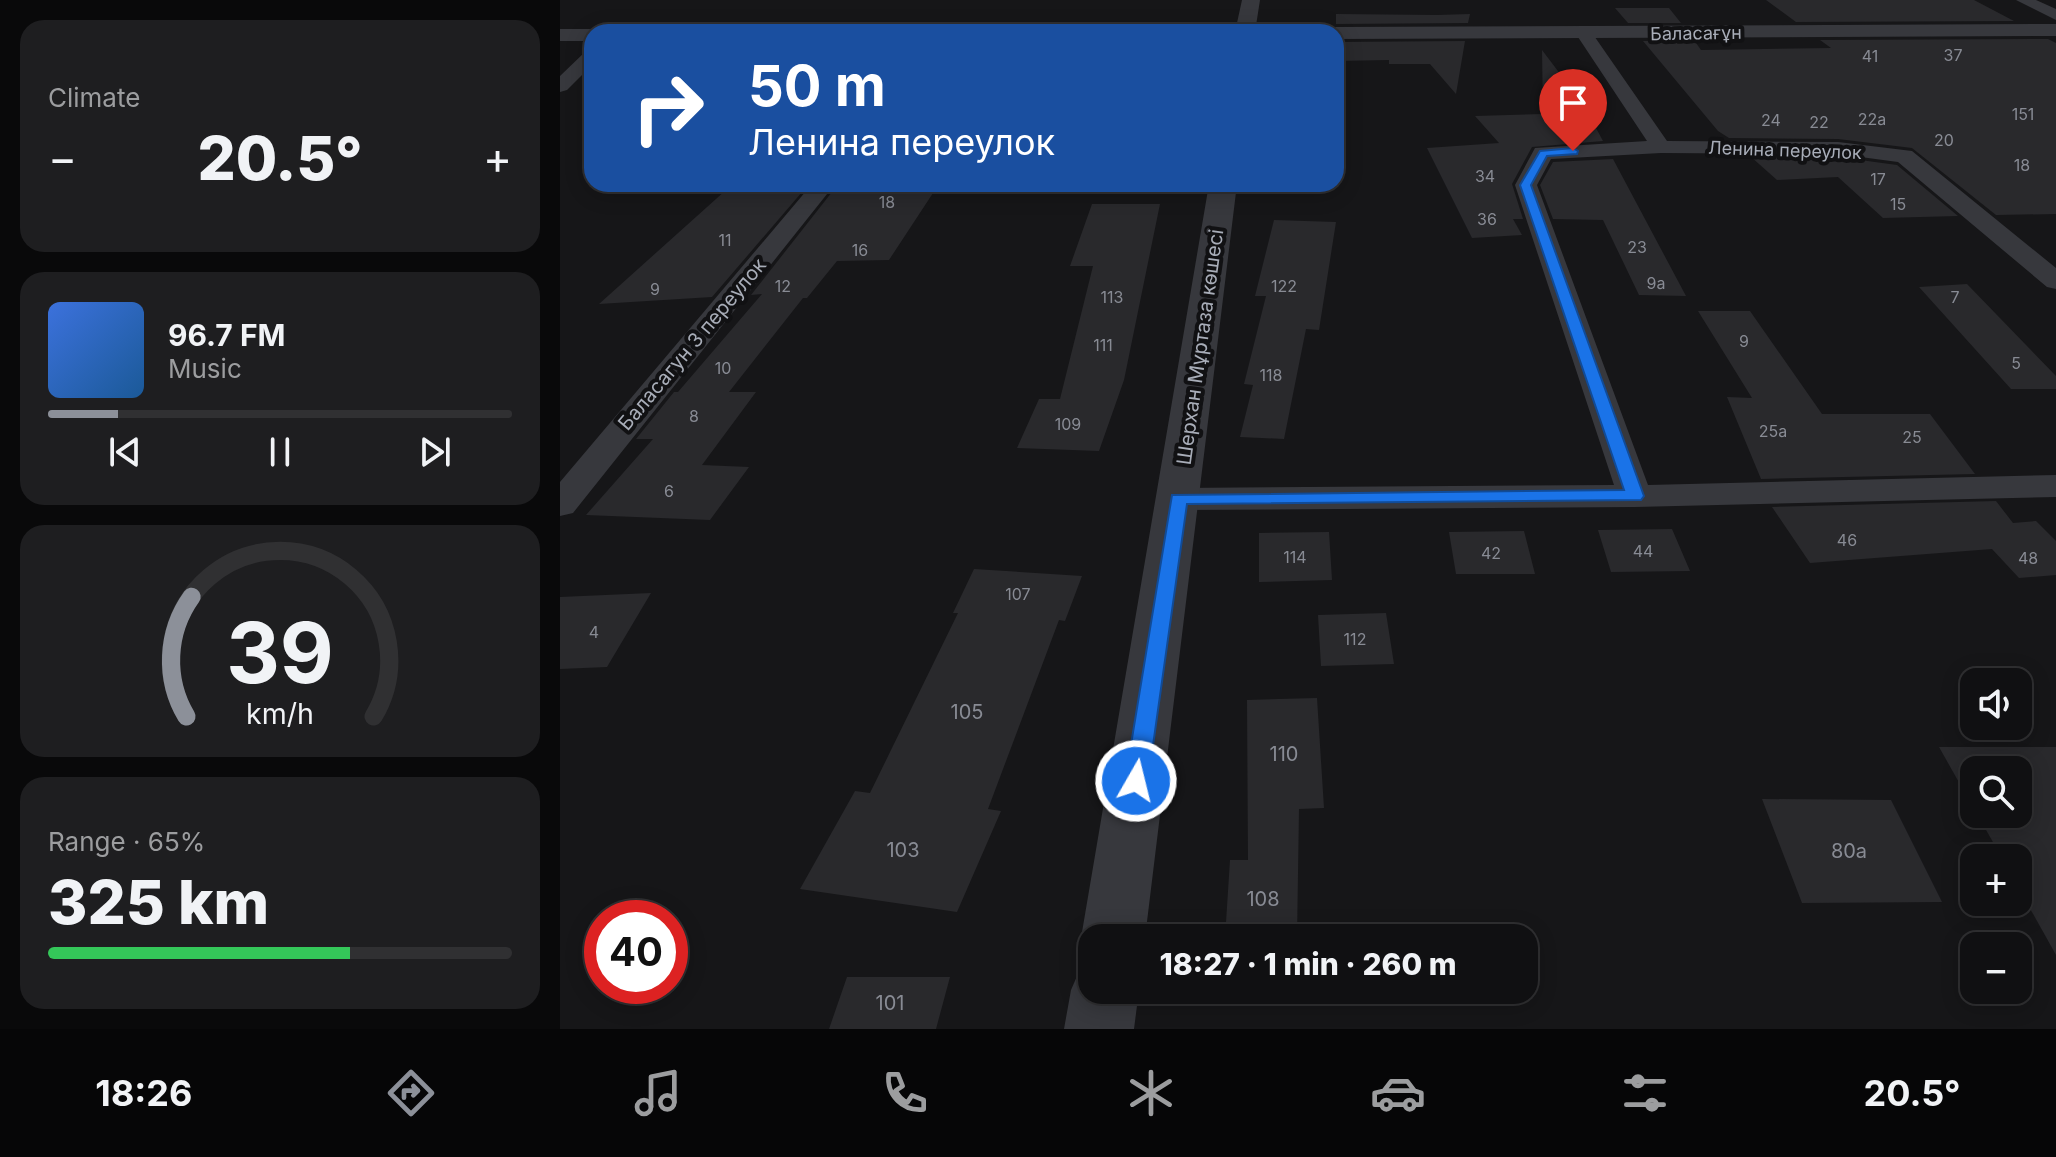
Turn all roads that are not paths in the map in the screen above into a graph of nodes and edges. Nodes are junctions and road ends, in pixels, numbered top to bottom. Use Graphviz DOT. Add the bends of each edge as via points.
graph roads {
  1 [pos="1251,0"];
  2 [pos="2024,0"];
  3 [pos="2056,15"];
  4 [pos="1246,24"];
  5 [pos="2056,30"];
  6 [pos="1344,33"];
  7 [pos="1584,34"];
  8 [pos="560,35"];
  9 [pos="584,35"];
  10 [pos="584,63"];
  11 [pos="560,86"];
  12 [pos="1661,147"];
  13 [pos="817,192"];
  14 [pos="1222,192"];
  15 [pos="2056,281"];
  16 [pos="2056,486"];
  17 [pos="1635,496"];
  18 [pos="1179,499"];
  19 [pos="560,505"];
  20 [pos="1115,924"];
  21 [pos="1103,1004"];
  22 [pos="1099,1029"];
  1 -- 4 [label="street"];
  2 -- 3 [label="street"];
  5 -- 7 [label="street, Баласағұн"];
  6 -- 7 [label="street, Баласағұн"];
  7 -- 12 [label="street"];
  8 -- 9 [label="street"];
  10 -- 11 [label="street"];
  12 -- 15 [label="street, Ленина переулок" via="1838,148 1904,156"];
  12 -- 17 [label="street, Ленина переулок" via="1543,153 1526,185"];
  13 -- 19 [label="street, Баласагун 3 переулок"];
  14 -- 18 [label="street, Шерхан Мұртаза көшесі"];
  16 -- 17 [label="street"];
  17 -- 18 [label="street"];
  18 -- 20 [label="street, Шерхан Мұртаза көшесі"];
  21 -- 22 [label="street"];
}
